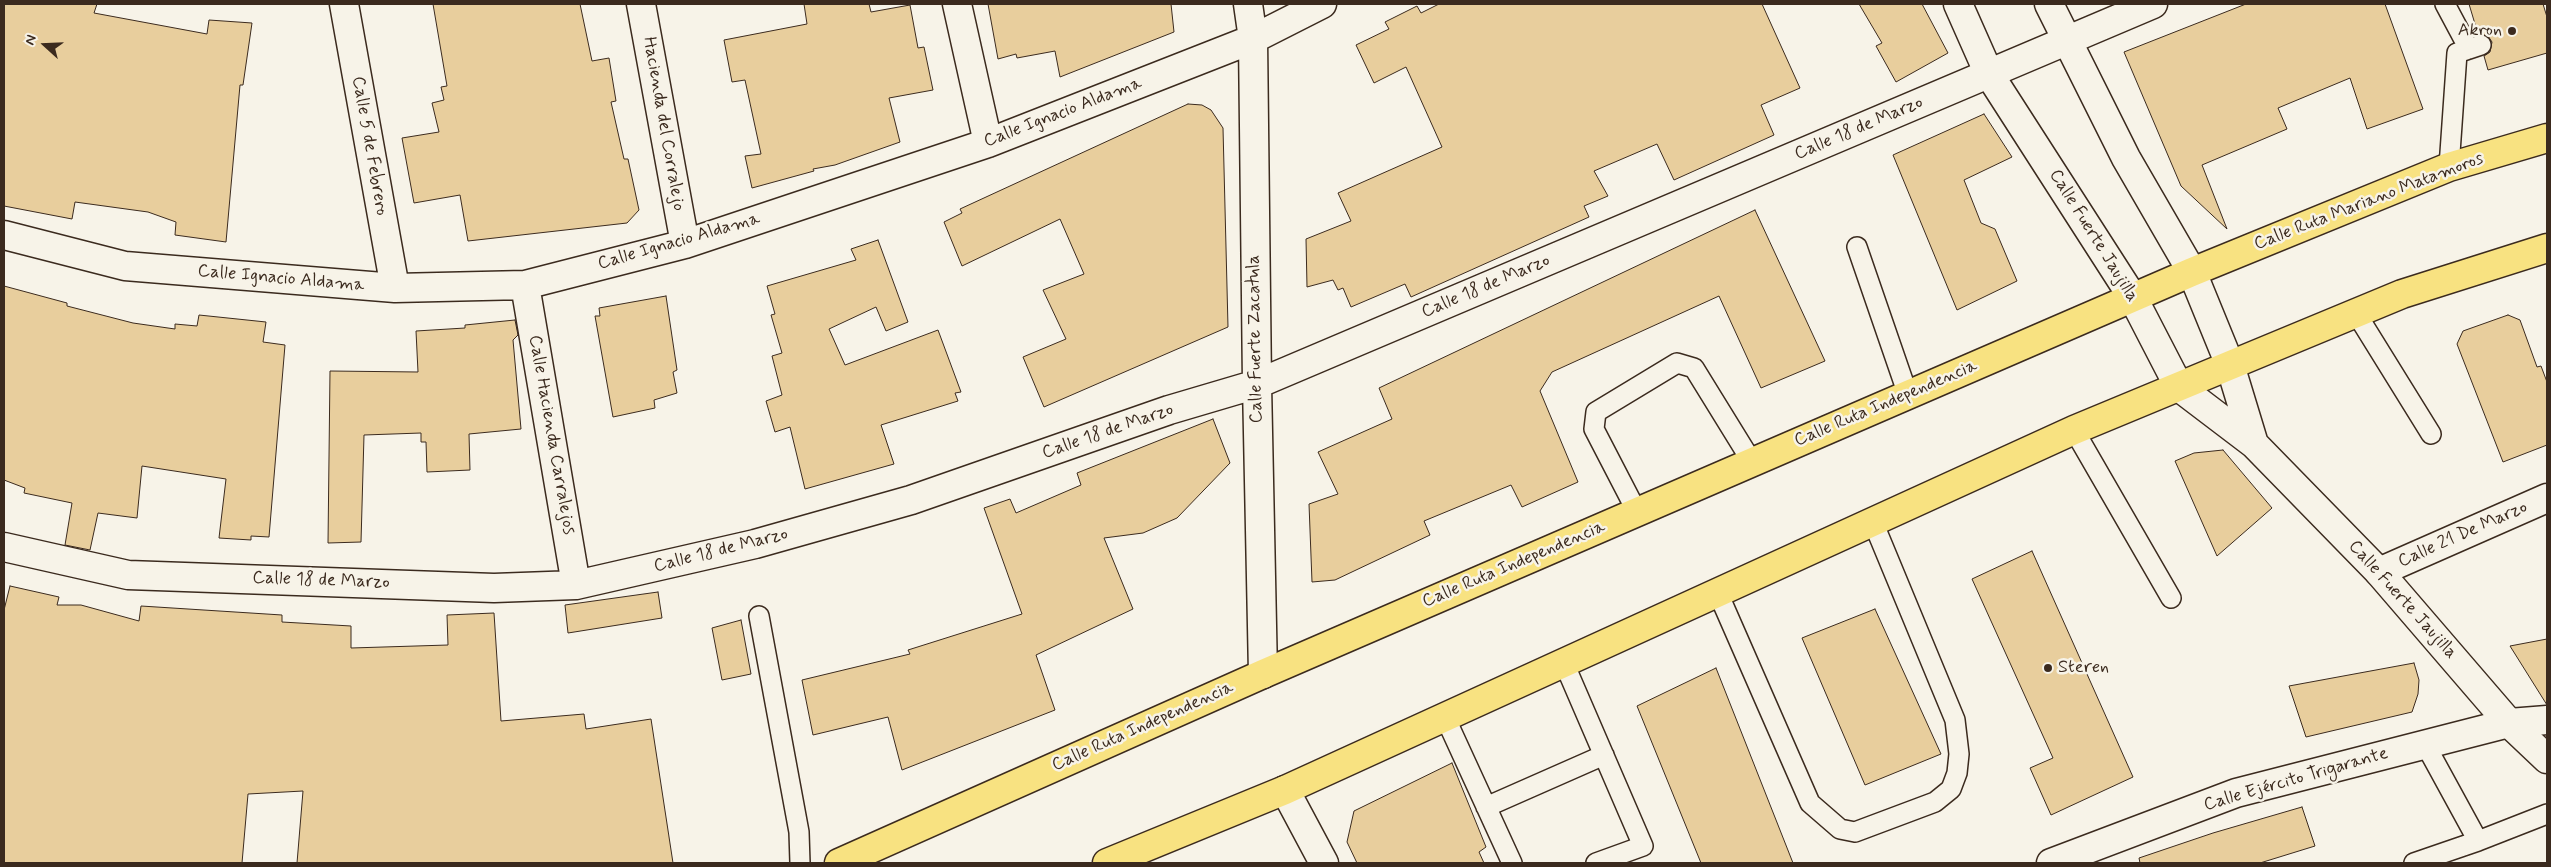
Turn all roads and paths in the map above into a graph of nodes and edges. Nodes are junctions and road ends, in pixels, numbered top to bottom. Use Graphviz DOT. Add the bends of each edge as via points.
graph roads {
  1 [pos="344,4"];
  2 [pos="641,4"];
  3 [pos="958,4"];
  4 [pos="1248,4"];
  5 [pos="1322,4"];
  6 [pos="1958,4"];
  7 [pos="2049,4"];
  8 [pos="2153,4"];
  9 [pos="2445,4"];
  10 [pos="1253,39"];
  11 [pos="2065,39"];
  12 [pos="1989,74"];
  13 [pos="2547,138"];
  14 [pos="988,143"];
  15 [pos="2450,167"];
  16 [pos="4,235"];
  17 [pos="685,244"];
  18 [pos="1857,247"];
  19 [pos="2547,248"];
  20 [pos="2192,272"];
  21 [pos="525,285"];
  22 [pos="395,288"];
  23 [pos="2133,298"];
  24 [pos="2356,313"];
  25 [pos="2230,365"];
  26 [pos="1257,384"];
  27 [pos="2179,387"];
  28 [pos="1908,395"];
  29 [pos="2074,430"];
  30 [pos="2431,434"];
  31 [pos="2254,444"];
  32 [pos="1752,462"];
  33 [pos="2547,498"];
  34 [pos="1637,512"];
  35 [pos="1873,522"];
  36 [pos="4,547"];
  37 [pos="2379,572"];
  38 [pos="576,585"];
  39 [pos="1718,593"];
  40 [pos="2171,598"];
  41 [pos="759,616"];
  42 [pos="1564,663"];
  43 [pos="1263,674"];
  44 [pos="1445,717"];
  45 [pos="2547,720"];
  46 [pos="2509,723"];
  47 [pos="2425,744"];
  48 [pos="1604,755"];
  49 [pos="2547,759"];
  50 [pos="1285,790"];
  51 [pos="1486,807"];
  52 [pos="2547,814"];
  53 [pos="2478,841"];
  54 [pos="800,863"];
  55 [pos="839,863"];
  56 [pos="1107,863"];
  57 [pos="1324,863"];
  58 [pos="1512,863"];
  59 [pos="1596,863"];
  60 [pos="2054,863"];
  61 [pos="2414,863"];
  1 -- 22 [label="street, Calle 5 de Febrero"];
  2 -- 17 [label="street, Hacienda del Corralejo"];
  3 -- 14 [label="street"];
  4 -- 10 [label="street, Calle Fuerte Zacatula"];
  5 -- 10 [label="street, Calle Ignacio Aldama"];
  6 -- 12 [label="street, Calle Fuerte Jaujilla"];
  7 -- 11 [label="street, Calle Fuerte Jaujilla"];
  8 -- 11 [label="street, Calle 18 de Marzo"];
  9 -- 15 [label="lane" via="2475,47 2457,53"];
  10 -- 14 [label="street, Calle Ignacio Aldama"];
  10 -- 26 [label="street, Calle Fuerte Zacatula"];
  11 -- 12 [label="street, Calle 18 de Marzo"];
  11 -- 20 [label="street, Calle Fuerte Jaujilla" via="2126,158"];
  12 -- 23 [label="street, Calle Fuerte Jaujilla"];
  12 -- 26 [label="street, Calle 18 de Marzo"];
  13 -- 15 [label="main road, Calle Ruta Mariano Matamoros"];
  14 -- 17 [label="street, Calle Ignacio Aldama"];
  15 -- 20 [label="main road, Calle Ruta Mariano Matamoros"];
  16 -- 22 [label="street, Calle Ignacio Aldama" via="125,266"];
  17 -- 21 [label="street, Calle Ignacio Aldama"];
  18 -- 28 [label="lane"];
  19 -- 24 [label="main road" via="2402,294"];
  20 -- 23 [label="main road, Calle Ruta Independencia"];
  20 -- 25 [label="street, Calle Fuerte Jaujilla"];
  21 -- 22 [label="street, Calle Ignacio Aldama"];
  21 -- 38 [label="street, Calle Hacienda Carralejos"];
  23 -- 27 [label="street, Calle Fuerte Jaujilla"];
  23 -- 28 [label="main road, Calle Ruta Independencia"];
  24 -- 25 [label="main road"];
  24 -- 30 [label="lane"];
  25 -- 27 [label="main road"];
  25 -- 31 [label="street, Calle Fuerte Jaujilla"];
  26 -- 38 [label="street, Calle 18 de Marzo" via="1169,410 911,500 755,544"];
  26 -- 43 [label="street, Calle Fuerte Zacatula"];
  27 -- 29 [label="main road"];
  27 -- 31 [label="street, Calle Fuerte Jaujilla"];
  28 -- 32 [label="main road, Calle Ruta Independencia"];
  29 -- 35 [label="main road"];
  29 -- 40 [label="lane"];
  31 -- 37 [label="street, Calle Fuerte Jaujilla"];
  32 -- 34 [label="main road, Calle Ruta Independencia"];
  32 -- 34 [label="lane" via="1694,368 1677,363 1596,412 1594,429"];
  33 -- 37 [label="street, Calle 21 De Marzo"];
  34 -- 43 [label="main road, Calle Ruta Independencia"];
  35 -- 39 [label="main road"];
  35 -- 39 [label="lane" via="1955,720 1959,754 1957,773 1951,789 1935,802 1855,832 1840,829 1810,803"];
  36 -- 38 [label="street, Calle 18 de Marzo" via="128,575 494,588"];
  37 -- 46 [label="street, Calle Fuerte Jaujilla"];
  39 -- 42 [label="main road"];
  41 -- 54 [label="lane" via="799,832"];
  42 -- 44 [label="main road"];
  42 -- 48 [label="lane"];
  43 -- 55 [label="main road, Calle Ruta Independencia"];
  44 -- 50 [label="main road"];
  44 -- 51 [label="lane"];
  45 -- 46 [label="street, Calle Ejército Trigarante"];
  46 -- 47 [label="street, Calle Ejército Trigarante"];
  46 -- 49 [label="street, Calle Fuerte Jaujilla"];
  47 -- 53 [label="lane"];
  47 -- 60 [label="street, Calle Ejército Trigarante" via="2236,793"];
  48 -- 51 [label="lane"];
  48 -- 59 [label="lane" via="1643,846"];
  50 -- 56 [label="main road"];
  50 -- 57 [label="street"];
  51 -- 58 [label="lane"];
  52 -- 53 [label="lane"];
  53 -- 61 [label="lane"];
}
